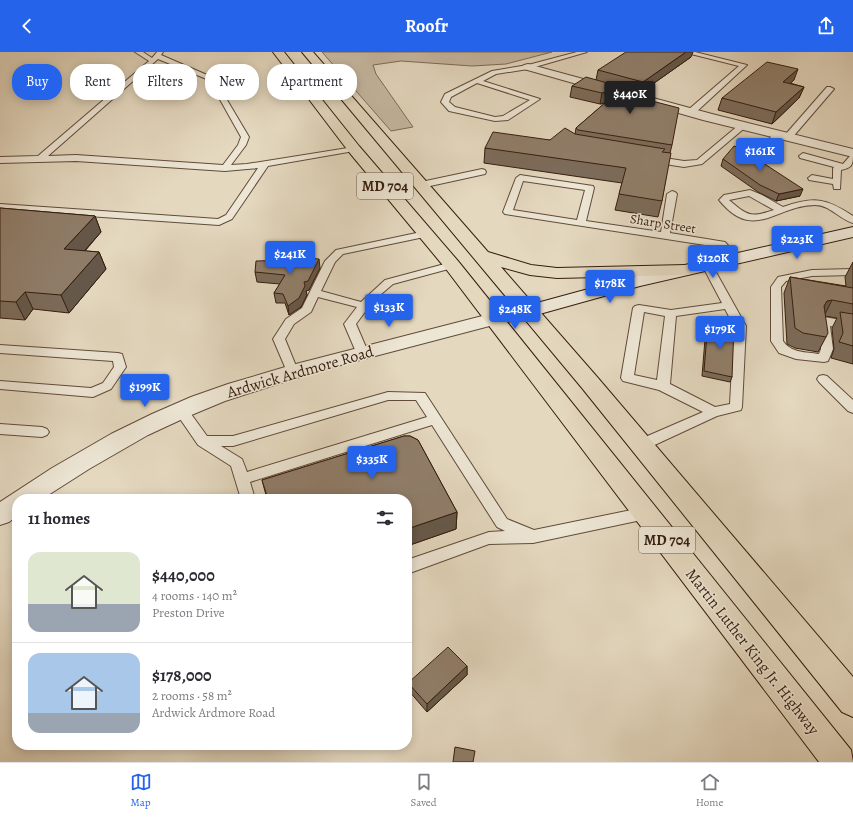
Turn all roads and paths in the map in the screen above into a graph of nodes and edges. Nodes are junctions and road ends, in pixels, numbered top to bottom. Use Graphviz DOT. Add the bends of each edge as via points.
graph roads {
  1 [pos="138,52"];
  2 [pos="278,52"];
  3 [pos="307,52"];
  4 [pos="584,52"];
  5 [pos="686,52"];
  6 [pos="156,56"];
  7 [pos="528,67"];
  8 [pos="477,81"];
  9 [pos="830,89"];
  10 [pos="691,112"];
  11 [pos="743,126"];
  12 [pos="783,136"];
  13 [pos="354,149"];
  14 [pos="853,153"];
  15 [pos="761,154"];
  16 [pos="803,156"];
  17 [pos="647,158"];
  18 [pos="853,158"];
  19 [pos="40,159"];
  20 [pos="0,160"];
  21 [pos="265,164"];
  22 [pos="844,167"];
  23 [pos="225,168"];
  24 [pos="482,172"];
  25 [pos="812,178"];
  26 [pos="421,185"];
  27 [pos="672,194"];
  28 [pos="0,207"];
  29 [pos="782,210"];
  30 [pos="853,220"];
  31 [pos="581,223"];
  32 [pos="853,232"];
  33 [pos="426,234"];
  34 [pos="665,236"];
  35 [pos="482,256"];
  36 [pos="735,259"];
  37 [pos="452,265"];
  38 [pos="708,265"];
  39 [pos="685,270"];
  40 [pos="853,272"];
  41 [pos="315,293"];
  42 [pos="729,305"];
  43 [pos="364,306"];
  44 [pos="529,311"];
  45 [pos="671,313"];
  46 [pos="494,319"];
  47 [pos="853,326"];
  48 [pos="0,349"];
  49 [pos="362,352"];
  50 [pos="292,371"];
  51 [pos="823,379"];
  52 [pos="0,385"];
  53 [pos="663,386"];
  54 [pos="853,408"];
  55 [pos="181,410"];
  56 [pos="714,412"];
  57 [pos="435,419"];
  58 [pos="0,429"];
  59 [pos="42,432"];
  60 [pos="203,441"];
  61 [pos="641,445"];
  62 [pos="242,479"];
  63 [pos="31,494"];
  64 [pos="246,494"];
  65 [pos="12,507"];
  66 [pos="646,513"];
  67 [pos="0,515"];
  68 [pos="533,537"];
  69 [pos="412,565"];
  70 [pos="853,701"];
  71 [pos="840,762"];
  1 -- 6 [label="lane"];
  2 -- 13 [label="main road, Martin Luther King Jr. Highway / MD 704"];
  3 -- 26 [label="main road, MD 704"];
  4 -- 7 [label="lane"];
  5 -- 10 [label="lane" via="744,65"];
  6 -- 19 [label="lane"];
  6 -- 23 [label="lane" via="212,79 245,137"];
  7 -- 8 [label="lane" via="494,72"];
  7 -- 10 [label="street"];
  8 -- 8 [label="lane" via="448,96 445,102 452,109 495,119 505,118 536,99"];
  9 -- 12 [label="lane"];
  10 -- 11 [label="street"];
  11 -- 12 [label="street"];
  11 -- 17 [label="lane" via="699,162 684,164"];
  12 -- 14 [label="street"];
  12 -- 15 [label="lane"];
  13 -- 21 [label="lane"];
  13 -- 33 [label="main road, Martin Luther King Jr. Highway / MD 704"];
  16 -- 22 [label="lane"];
  18 -- 22 [label="lane"];
  19 -- 20 [label="lane"];
  19 -- 23 [label="lane" via="76,158"];
  21 -- 23 [label="lane"];
  21 -- 28 [label="lane" via="230,217 219,222"];
  22 -- 25 [label="lane" via="837,169 837,184"];
  24 -- 26 [label="lane"];
  26 -- 35 [label="main road, MD 704"];
  27 -- 34 [label="lane"];
  29 -- 29 [label="lane" via="752,218 745,216 724,200 727,197 750,193"];
  29 -- 30 [label="lane" via="814,201 827,204"];
  31 -- 31 [label="lane, Sharp Street" via="590,188 520,178 508,212"];
  31 -- 34 [label="lane, Sharp Street"];
  32 -- 36 [label="street, Ardwick Ardmore Road"];
  33 -- 37 [label="main road, Martin Luther King Jr. Highway / MD 704"];
  33 -- 41 [label="lane" via="340,252 330,261"];
  34 -- 36 [label="lane, Sharp Street" via="721,244"];
  35 -- 39 [label="main road" via="530,270 557,273"];
  35 -- 44 [label="main road, MD 704"];
  36 -- 38 [label="street, Ardwick Ardmore Road"];
  37 -- 43 [label="lane" via="389,282"];
  37 -- 46 [label="main road, Martin Luther King Jr. Highway / MD 704"];
  38 -- 39 [label="street, Ardwick Ardmore Road"];
  38 -- 42 [label="lane"];
  39 -- 44 [label="street, Ardwick Ardmore Road"];
  40 -- 47 [label="lane" via="812,273 782,279 776,287 777,341 783,350 796,355 824,358 827,349 824,321"];
  41 -- 43 [label="lane"];
  41 -- 50 [label="lane" via="307,310 290,322 279,338"];
  42 -- 45 [label="lane"];
  42 -- 56 [label="lane" via="740,326 736,407"];
  43 -- 49 [label="lane" via="350,324"];
  44 -- 46 [label="street, Ardwick Ardmore Road"];
  44 -- 61 [label="main road, MD 704"];
  45 -- 53 [label="lane" via="663,348"];
  45 -- 53 [label="lane" via="639,308 641,325 634,361 627,378"];
  46 -- 49 [label="street, Ardwick Ardmore Road"];
  46 -- 66 [label="main road, Martin Luther King Jr. Highway / MD 704"];
  48 -- 52 [label="lane" via="118,357 120,367 107,386 93,393"];
  49 -- 50 [label="street, Ardwick Ardmore Road"];
  50 -- 55 [label="street, Ardwick Ardmore Road" via="223,393"];
  51 -- 54 [label="lane"];
  53 -- 56 [label="lane"];
  55 -- 60 [label="lane"];
  55 -- 63 [label="street, Ardwick Ardmore Road" via="87,459"];
  56 -- 61 [label="lane"];
  57 -- 60 [label="lane" via="420,396 388,396 234,441"];
  57 -- 62 [label="lane"];
  57 -- 68 [label="lane" via="502,523"];
  58 -- 59 [label="lane"];
  60 -- 62 [label="lane" via="236,463"];
  61 -- 70 [label="main road, MD 704"];
  62 -- 64 [label="lane"];
  65 -- 67 [label="street"];
  66 -- 68 [label="lane"];
  66 -- 71 [label="main road, Martin Luther King Jr. Highway / MD 704"];
  68 -- 69 [label="lane" via="489,538"];
}
